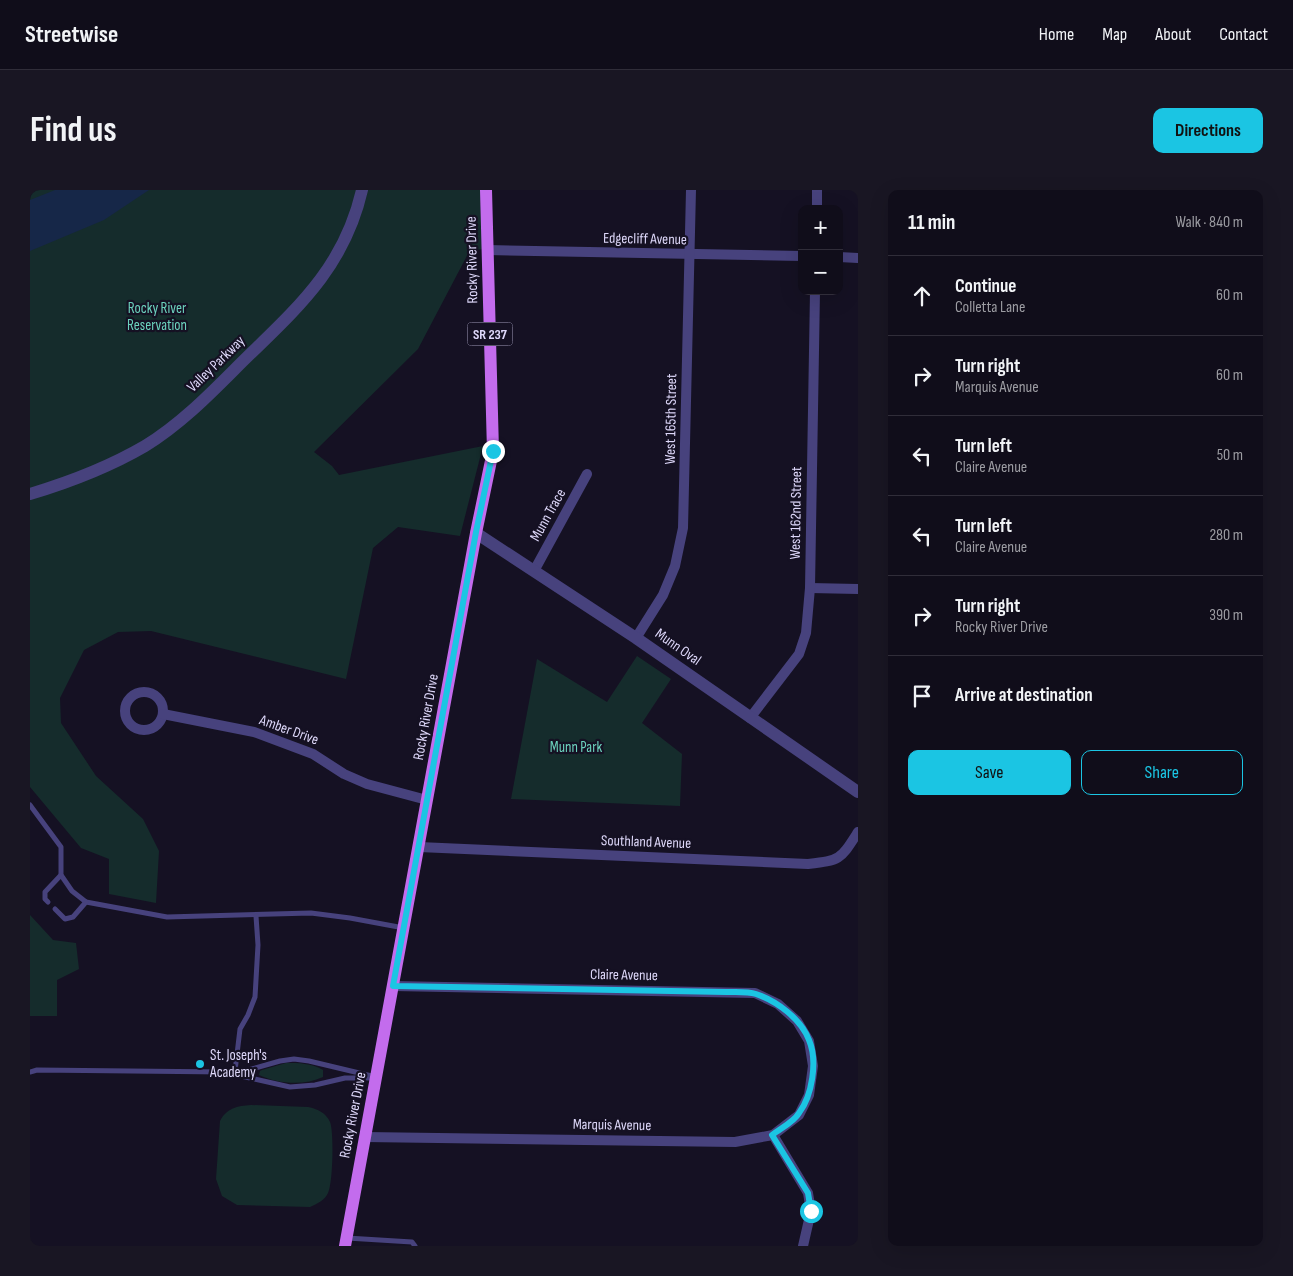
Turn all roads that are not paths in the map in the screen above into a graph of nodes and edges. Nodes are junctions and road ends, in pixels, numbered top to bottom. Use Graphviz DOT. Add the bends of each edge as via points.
graph roads {
  1 [pos="362,190"];
  2 [pos="486,190"];
  3 [pos="691,190"];
  4 [pos="817,190"];
  5 [pos="817,205"];
  6 [pos="487,250"];
  7 [pos="689,255"];
  8 [pos="798,256"];
  9 [pos="843,257"];
  10 [pos="858,258"];
  11 [pos="815,295"];
  12 [pos="587,474"];
  13 [pos="30,494"];
  14 [pos="476,532"];
  15 [pos="534,571"];
  16 [pos="810,588"];
  17 [pos="858,589"];
  18 [pos="636,638"];
  19 [pos="163,714"];
  20 [pos="750,718"];
  21 [pos="858,792"];
  22 [pos="427,800"];
  23 [pos="30,805"];
  24 [pos="858,832"];
  25 [pos="419,847"];
  26 [pos="61,875"];
  27 [pos="48,902"];
  28 [pos="86,902"];
  29 [pos="55,909"];
  30 [pos="256,916"];
  31 [pos="404,928"];
  32 [pos="393,986"];
  33 [pos="813,1066"];
  34 [pos="235,1071"];
  35 [pos="30,1072"];
  36 [pos="225,1072"];
  37 [pos="376,1077"];
  38 [pos="772,1135"];
  39 [pos="365,1137"];
  40 [pos="346,1242"];
  41 [pos="415,1246"];
  42 [pos="803,1246"];
  1 -- 13 [label="street, Valley Parkway" via="349,231 324,276 196,407 170,429 102,469"];
  2 -- 6 [label="main road, Rocky River Drive / SR 237"];
  3 -- 7 [label="street, West 165th Street"];
  4 -- 5 [label="street"];
  6 -- 7 [label="street, Edgecliff Avenue"];
  6 -- 14 [label="main road, Rocky River Drive / SR 237" via="493,451"];
  7 -- 8 [label="street, Edgecliff Avenue"];
  7 -- 18 [label="street, West 165th Street" via="683,528 675,566 663,594"];
  9 -- 10 [label="street"];
  11 -- 16 [label="street, West 162nd Street"];
  12 -- 15 [label="street, Munn Trace"];
  14 -- 15 [label="street, Munn Oval"];
  14 -- 22 [label="main road, Rocky River Drive / SR 237"];
  15 -- 18 [label="street, Munn Oval"];
  16 -- 17 [label="street"];
  16 -- 20 [label="street, West 162nd Street" via="806,633 799,654"];
  18 -- 20 [label="street, Munn Oval"];
  19 -- 22 [label="street, Amber Drive" via="254,732 314,754 344,774 367,784"];
  20 -- 21 [label="street, Munn Oval"];
  22 -- 25 [label="main road, Rocky River Drive / SR 237"];
  23 -- 26 [label="lane" via="61,847"];
  24 -- 25 [label="street, Southland Avenue" via="843,855 830,861 808,864"];
  25 -- 31 [label="main road, Rocky River Drive / SR 237"];
  26 -- 27 [label="lane" via="45,892"];
  26 -- 28 [label="lane" via="72,891"];
  28 -- 29 [label="lane" via="73,917 65,919"];
  28 -- 30 [label="lane" via="167,917"];
  30 -- 31 [label="lane" via="311,913"];
  30 -- 34 [label="lane" via="255,997 240,1028"];
  31 -- 32 [label="main road, Rocky River Drive / SR 237"];
  32 -- 33 [label="street, Claire Avenue" via="755,993 778,1004 797,1021 810,1041"];
  32 -- 37 [label="main road, Rocky River Drive / SR 237"];
  33 -- 38 [label="street, Marquis Avenue" via="810,1095 798,1115"];
  34 -- 36 [label="lane"];
  34 -- 37 [label="lane" via="294,1059"];
  35 -- 36 [label="lane"];
  36 -- 37 [label="lane" via="290,1087 345,1078"];
  37 -- 39 [label="main road, Rocky River Drive / SR 237"];
  38 -- 39 [label="street, Marquis Avenue" via="735,1142"];
  38 -- 42 [label="street" via="808,1193 811,1211"];
  39 -- 40 [label="main road, Rocky River Drive / SR 237"];
  40 -- 41 [label="lane" via="412,1242"];
}
